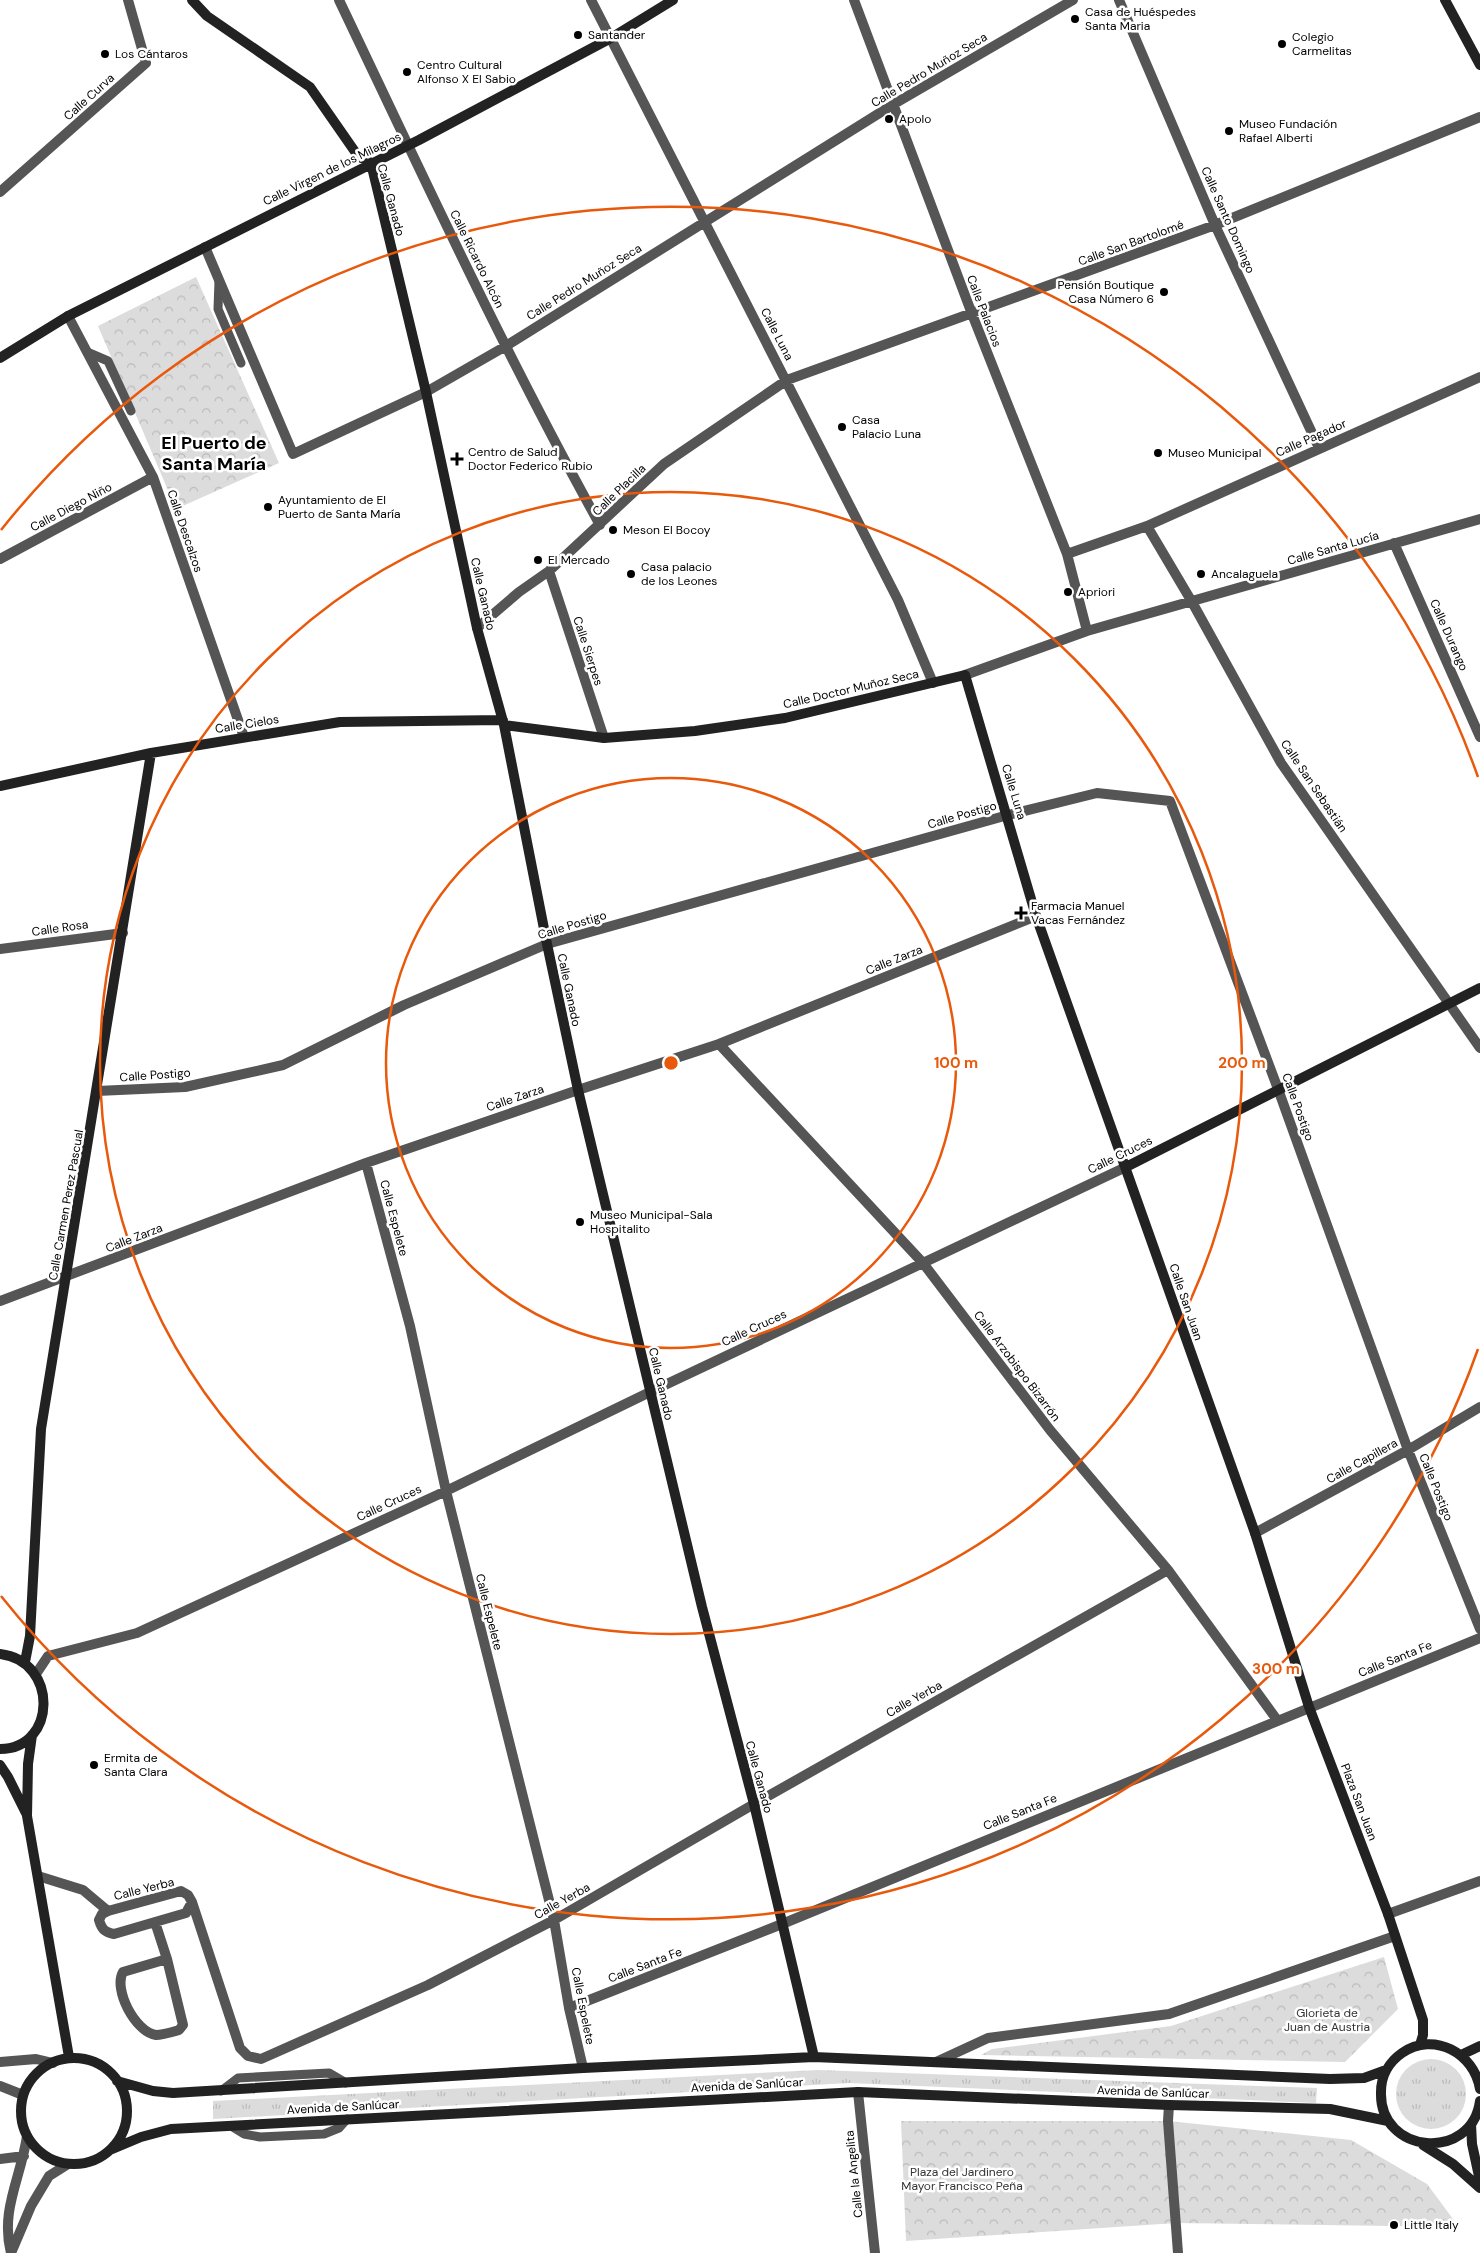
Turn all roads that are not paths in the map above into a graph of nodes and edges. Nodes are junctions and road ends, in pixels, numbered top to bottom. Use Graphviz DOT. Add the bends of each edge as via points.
graph roads {
  1 [pos="128,0"];
  2 [pos="192,0"];
  3 [pos="339,0"];
  4 [pos="591,0"];
  5 [pos="673,0"];
  6 [pos="854,0"];
  7 [pos="1073,0"];
  8 [pos="1119,0"];
  9 [pos="1445,0"];
  10 [pos="611,38"];
  11 [pos="1480,65"];
  12 [pos="894,104"];
  13 [pos="1480,117"];
  14 [pos="409,146"];
  15 [pos="371,163"];
  16 [pos="0,192"];
  17 [pos="704,221"];
  18 [pos="1215,225"];
  19 [pos="205,247"];
  20 [pos="219,280"];
  21 [pos="972,314"];
  22 [pos="68,316"];
  23 [pos="506,346"];
  24 [pos="87,352"];
  25 [pos="0,358"];
  26 [pos="241,363"];
  27 [pos="1480,377"];
  28 [pos="787,380"];
  29 [pos="426,392"];
  30 [pos="131,411"];
  31 [pos="1319,448"];
  32 [pos="153,476"];
  33 [pos="1480,519"];
  34 [pos="600,525"];
  35 [pos="1147,526"];
  36 [pos="1394,543"];
  37 [pos="1067,554"];
  38 [pos="0,559"];
  39 [pos="549,571"];
  40 [pos="1192,602"];
  41 [pos="477,628"];
  42 [pos="1087,631"];
  43 [pos="965,675"];
  44 [pos="933,683"];
  45 [pos="504,723"];
  46 [pos="244,737"];
  47 [pos="1480,737"];
  48 [pos="604,738"];
  49 [pos="151,753"];
  50 [pos="0,786"];
  51 [pos="1008,815"];
  52 [pos="1036,916"];
  53 [pos="122,933"];
  54 [pos="547,944"];
  55 [pos="0,949"];
  56 [pos="1480,988"];
  57 [pos="1449,1004"];
  58 [pos="719,1044"];
  59 [pos="1480,1048"];
  60 [pos="1278,1089"];
  61 [pos="578,1090"];
  62 [pos="97,1091"];
  63 [pos="366,1163"];
  64 [pos="1126,1167"];
  65 [pos="923,1263"];
  66 [pos="66,1277"];
  67 [pos="0,1301"];
  68 [pos="650,1392"];
  69 [pos="1480,1407"];
  70 [pos="1408,1450"];
  71 [pos="446,1491"];
  72 [pos="1254,1533"];
  73 [pos="1168,1570"];
  74 [pos="1480,1629"];
  75 [pos="1480,1638"];
  76 [pos="0,1654"];
  77 [pos="25,1662"];
  78 [pos="36,1674"];
  79 [pos="1308,1703"];
  80 [pos="1277,1720"];
  81 [pos="32,1735"];
  82 [pos="0,1749"];
  83 [pos="0,1765"];
  84 [pos="754,1804"];
  85 [pos="27,1816"];
  86 [pos="38,1876"];
  87 [pos="1480,1881"];
  88 [pos="192,1902"];
  89 [pos="108,1911"];
  90 [pos="1388,1914"];
  91 [pos="554,1920"];
  92 [pos="155,1922"];
  93 [pos="782,1924"];
  94 [pos="1395,1936"];
  95 [pos="167,1959"];
  96 [pos="569,2008"];
  97 [pos="1420,2045"];
  98 [pos="1480,2046"];
  99 [pos="1461,2054"];
  100 [pos="69,2057"];
  101 [pos="814,2058"];
  102 [pos="0,2062"];
  103 [pos="936,2062"];
  104 [pos="52,2063"];
  105 [pos="583,2068"];
  106 [pos="1386,2070"];
  107 [pos="117,2081"];
  108 [pos="0,2086"];
  109 [pos="1480,2089"];
  110 [pos="858,2092"];
  111 [pos="23,2095"];
  112 [pos="1480,2101"];
  113 [pos="1168,2105"];
  114 [pos="1388,2120"];
  115 [pos="1471,2124"];
  116 [pos="27,2136"];
  117 [pos="1420,2143"];
  118 [pos="110,2150"];
  119 [pos="24,2156"];
  120 [pos="0,2159"];
  121 [pos="68,2164"];
  122 [pos="1480,2181"];
  123 [pos="1480,2188"];
  124 [pos="11,2253"];
  125 [pos="875,2253"];
  126 [pos="1178,2253"];
  1 -- 16 [label="street, Calle Curva" via="146,63"];
  2 -- 15 [label="street, Calle Ganado" via="208,16 310,87 358,156"];
  3 -- 14 [label="street, Calle Ricardo Alcón"];
  4 -- 10 [label="street, Calle Luna"];
  5 -- 10 [label="street, Calle Virgen de los Milagros"];
  6 -- 12 [label="street, Calle Palacios"];
  7 -- 12 [label="street, Calle Pedro Muñoz Seca"];
  8 -- 18 [label="street, Calle Santo Domingo"];
  9 -- 11 [label="street"];
  10 -- 14 [label="street, Calle Virgen de los Milagros"];
  10 -- 17 [label="street, Calle Luna"];
  12 -- 17 [label="street, Calle Pedro Muñoz Seca"];
  12 -- 21 [label="street, Calle Palacios"];
  13 -- 18 [label="street, Calle San Bartolomé"];
  14 -- 15 [label="street, Calle Virgen de los Milagros"];
  14 -- 23 [label="street, Calle Ricardo Alcón"];
  15 -- 19 [label="street, Calle Virgen de los Milagros"];
  15 -- 29 [label="street, Calle Ganado"];
  17 -- 23 [label="street, Calle Pedro Muñoz Seca"];
  17 -- 28 [label="street, Calle Luna"];
  18 -- 21 [label="street, Calle San Bartolomé"];
  18 -- 31 [label="street, Calle Santo Domingo"];
  19 -- 20 [label="street, Calle Pedro Muñoz Seca"];
  19 -- 22 [label="street, Calle Virgen de los Milagros"];
  20 -- 26 [label="lane" via="218,309"];
  20 -- 29 [label="street, Calle Pedro Muñoz Seca" via="293,454"];
  21 -- 28 [label="street, Calle San Bartolomé"];
  21 -- 37 [label="street, Calle Palacios"];
  22 -- 24 [label="street, Calle Descalzos"];
  22 -- 25 [label="street, Calle Virgen de los Milagros"];
  23 -- 29 [label="street, Calle Pedro Muñoz Seca"];
  23 -- 34 [label="street, Calle Ricardo Alcón"];
  24 -- 30 [label="lane" via="108,361"];
  24 -- 32 [label="street, Calle Descalzos"];
  27 -- 31 [label="street, Calle Pagador"];
  28 -- 34 [label="street, Calle Placilla" via="664,464"];
  28 -- 44 [label="street, Calle Luna" via="898,600"];
  29 -- 41 [label="street, Calle Ganado"];
  31 -- 35 [label="street, Calle Pagador"];
  32 -- 38 [label="street, Calle Diego Niño"];
  32 -- 46 [label="street, Calle Descalzos"];
  33 -- 36 [label="street, Calle Santa Lucía"];
  34 -- 39 [label="street, Calle Placilla"];
  35 -- 37 [label="street, Calle Pagador"];
  35 -- 40 [label="street, Calle San Sebastián"];
  36 -- 40 [label="street, Calle Santa Lucía"];
  36 -- 47 [label="street, Calle Durango"];
  37 -- 42 [label="street, Calle Palacios"];
  39 -- 41 [label="street, Calle Placilla"];
  39 -- 48 [label="street, Calle Sierpes"];
  40 -- 42 [label="street, Calle Doctor Muñoz Seca"];
  40 -- 57 [label="street, Calle San Sebastián" via="1280,763"];
  41 -- 45 [label="street, Calle Ganado"];
  42 -- 43 [label="street, Calle Doctor Muñoz Seca"];
  43 -- 44 [label="street, Calle Doctor Muñoz Seca"];
  43 -- 51 [label="street, Calle Luna"];
  44 -- 48 [label="street, Calle Doctor Muñoz Seca" via="785,718 695,731"];
  45 -- 46 [label="street, Calle Cielos" via="340,722"];
  45 -- 48 [label="street, Calle Doctor Muñoz Seca"];
  45 -- 54 [label="street, Calle Ganado"];
  46 -- 49 [label="street, Calle Cielos"];
  49 -- 50 [label="street, Calle Cielos"];
  49 -- 53 [label="street, Calle Carmen Perez Pascual"];
  51 -- 52 [label="street, Calle Luna"];
  51 -- 54 [label="street, Calle Postigo"];
  51 -- 60 [label="street, Calle Postigo" via="1097,793 1170,801"];
  52 -- 58 [label="street, Calle Zarza"];
  52 -- 64 [label="street, Calle San Juan"];
  53 -- 55 [label="street, Calle Rosa"];
  53 -- 62 [label="street, Calle Carmen Perez Pascual"];
  54 -- 61 [label="street, Calle Ganado"];
  54 -- 62 [label="street, Calle Postigo" via="404,1005 283,1065 185,1087"];
  56 -- 57 [label="street, Calle Cruces"];
  57 -- 59 [label="street, Calle San Sebastián"];
  57 -- 60 [label="street, Calle Cruces"];
  58 -- 61 [label="street, Calle Zarza"];
  58 -- 65 [label="street, Calle Arzobispo Bizarrón"];
  60 -- 64 [label="street, Calle Cruces"];
  60 -- 70 [label="street, Calle Postigo"];
  61 -- 63 [label="street, Calle Zarza"];
  61 -- 68 [label="street, Calle Ganado"];
  62 -- 66 [label="street, Calle Carmen Perez Pascual"];
  63 -- 66 [label="street, Calle Zarza"];
  63 -- 71 [label="street, Calle Espelete" via="410,1326"];
  64 -- 65 [label="street, Calle Cruces"];
  64 -- 72 [label="street, Calle San Juan"];
  65 -- 68 [label="street, Calle Cruces"];
  65 -- 73 [label="street, Calle Arzobispo Bizarrón" via="1050,1430"];
  66 -- 67 [label="street, Calle Zarza"];
  66 -- 77 [label="street, Calle Carmen Perez Pascual" via="41,1429 30,1636"];
  68 -- 71 [label="street, Calle Cruces"];
  68 -- 84 [label="street, Calle Ganado"];
  69 -- 70 [label="street, Calle Capillera"];
  70 -- 72 [label="street, Calle Capillera"];
  70 -- 74 [label="street, Calle Postigo"];
  71 -- 78 [label="street, Calle Cruces" via="137,1633 48,1656"];
  71 -- 91 [label="street, Calle Espelete"];
  72 -- 79 [label="street, Calle San Juan"];
  73 -- 80 [label="street, Calle Arzobispo Bizarrón"];
  73 -- 84 [label="street, Calle Yerba"];
  75 -- 79 [label="street, Calle Santa Fe"];
  76 -- 77 [label="street"];
  77 -- 78 [label="street"];
  78 -- 81 [label="street" via="45,1706"];
  79 -- 80 [label="street, Calle Santa Fe"];
  79 -- 90 [label="street, Plaza San Juan"];
  80 -- 93 [label="street, Calle Santa Fe"];
  81 -- 82 [label="street" via="20,1744"];
  81 -- 85 [label="street"];
  83 -- 85 [label="street"];
  84 -- 91 [label="street, Calle Yerba"];
  84 -- 93 [label="street, Calle Ganado"];
  85 -- 86 [label="street"];
  86 -- 89 [label="street, Calle Yerba" via="83,1890"];
  86 -- 100 [label="street"];
  87 -- 90 [label="street"];
  88 -- 89 [label="street, Calle Yerba" via="181,1891"];
  88 -- 91 [label="street, Calle Yerba" via="240,2048 248,2056 261,2059 428,1985"];
  88 -- 92 [label="street" via="186,1913"];
  89 -- 92 [label="street" via="99,1920 106,1932 114,1934"];
  90 -- 94 [label="street, Plaza San Juan"];
  91 -- 96 [label="street, Calle Espelete"];
  92 -- 95 [label="street"];
  93 -- 96 [label="street, Calle Santa Fe"];
  93 -- 101 [label="street, Calle Ganado"];
  94 -- 97 [label="street, Plaza San Juan" via="1423,2020"];
  94 -- 103 [label="street" via="1169,2014 988,2038"];
  95 -- 95 [label="street" via="123,1972 120,1977 120,1988 134,2020 156,2035 178,2030 183,2025"];
  96 -- 105 [label="street, Calle Espelete"];
  97 -- 99 [label="street" via="1443,2046"];
  97 -- 106 [label="street" via="1397,2056"];
  98 -- 99 [label="street"];
  99 -- 109 [label="street" via="1474,2069"];
  100 -- 104 [label="street"];
  100 -- 107 [label="street" via="99,2065"];
  101 -- 103 [label="street, Avenida de Sanlúcar"];
  101 -- 105 [label="street, Avenida de Sanlúcar"];
  102 -- 104 [label="street" via="36,2059"];
  103 -- 106 [label="street, Avenida de Sanlúcar" via="1330,2079 1364,2078"];
  104 -- 111 [label="street" via="39,2071"];
  105 -- 107 [label="street, Avenida de Sanlúcar" via="173,2093"];
  106 -- 114 [label="street" via="1381,2099"];
  107 -- 118 [label="street" via="123,2092 127,2118 121,2136"];
  108 -- 111 [label="street"];
  110 -- 113 [label="street, Avenida de Sanlúcar"];
  110 -- 118 [label="street, Avenida de Sanlúcar" via="171,2129"];
  110 -- 125 [label="street, Calle la Angelita"];
  111 -- 116 [label="street" via="21,2114"];
  112 -- 115 [label="street"];
  113 -- 114 [label="street, Avenida de Sanlúcar" via="1330,2109"];
  113 -- 126 [label="street"];
  114 -- 117 [label="street" via="1400,2134"];
  115 -- 117 [label="street" via="1448,2141"];
  115 -- 122 [label="street"];
  116 -- 119 [label="street"];
  116 -- 121 [label="street" via="38,2150"];
  117 -- 123 [label="street" via="1453,2164"];
  118 -- 121 [label="street" via="89,2162"];
  119 -- 120 [label="street"];
  119 -- 124 [label="street" via="8,2211 6,2235"];
  121 -- 124 [label="street" via="49,2176 31,2206"];
}
